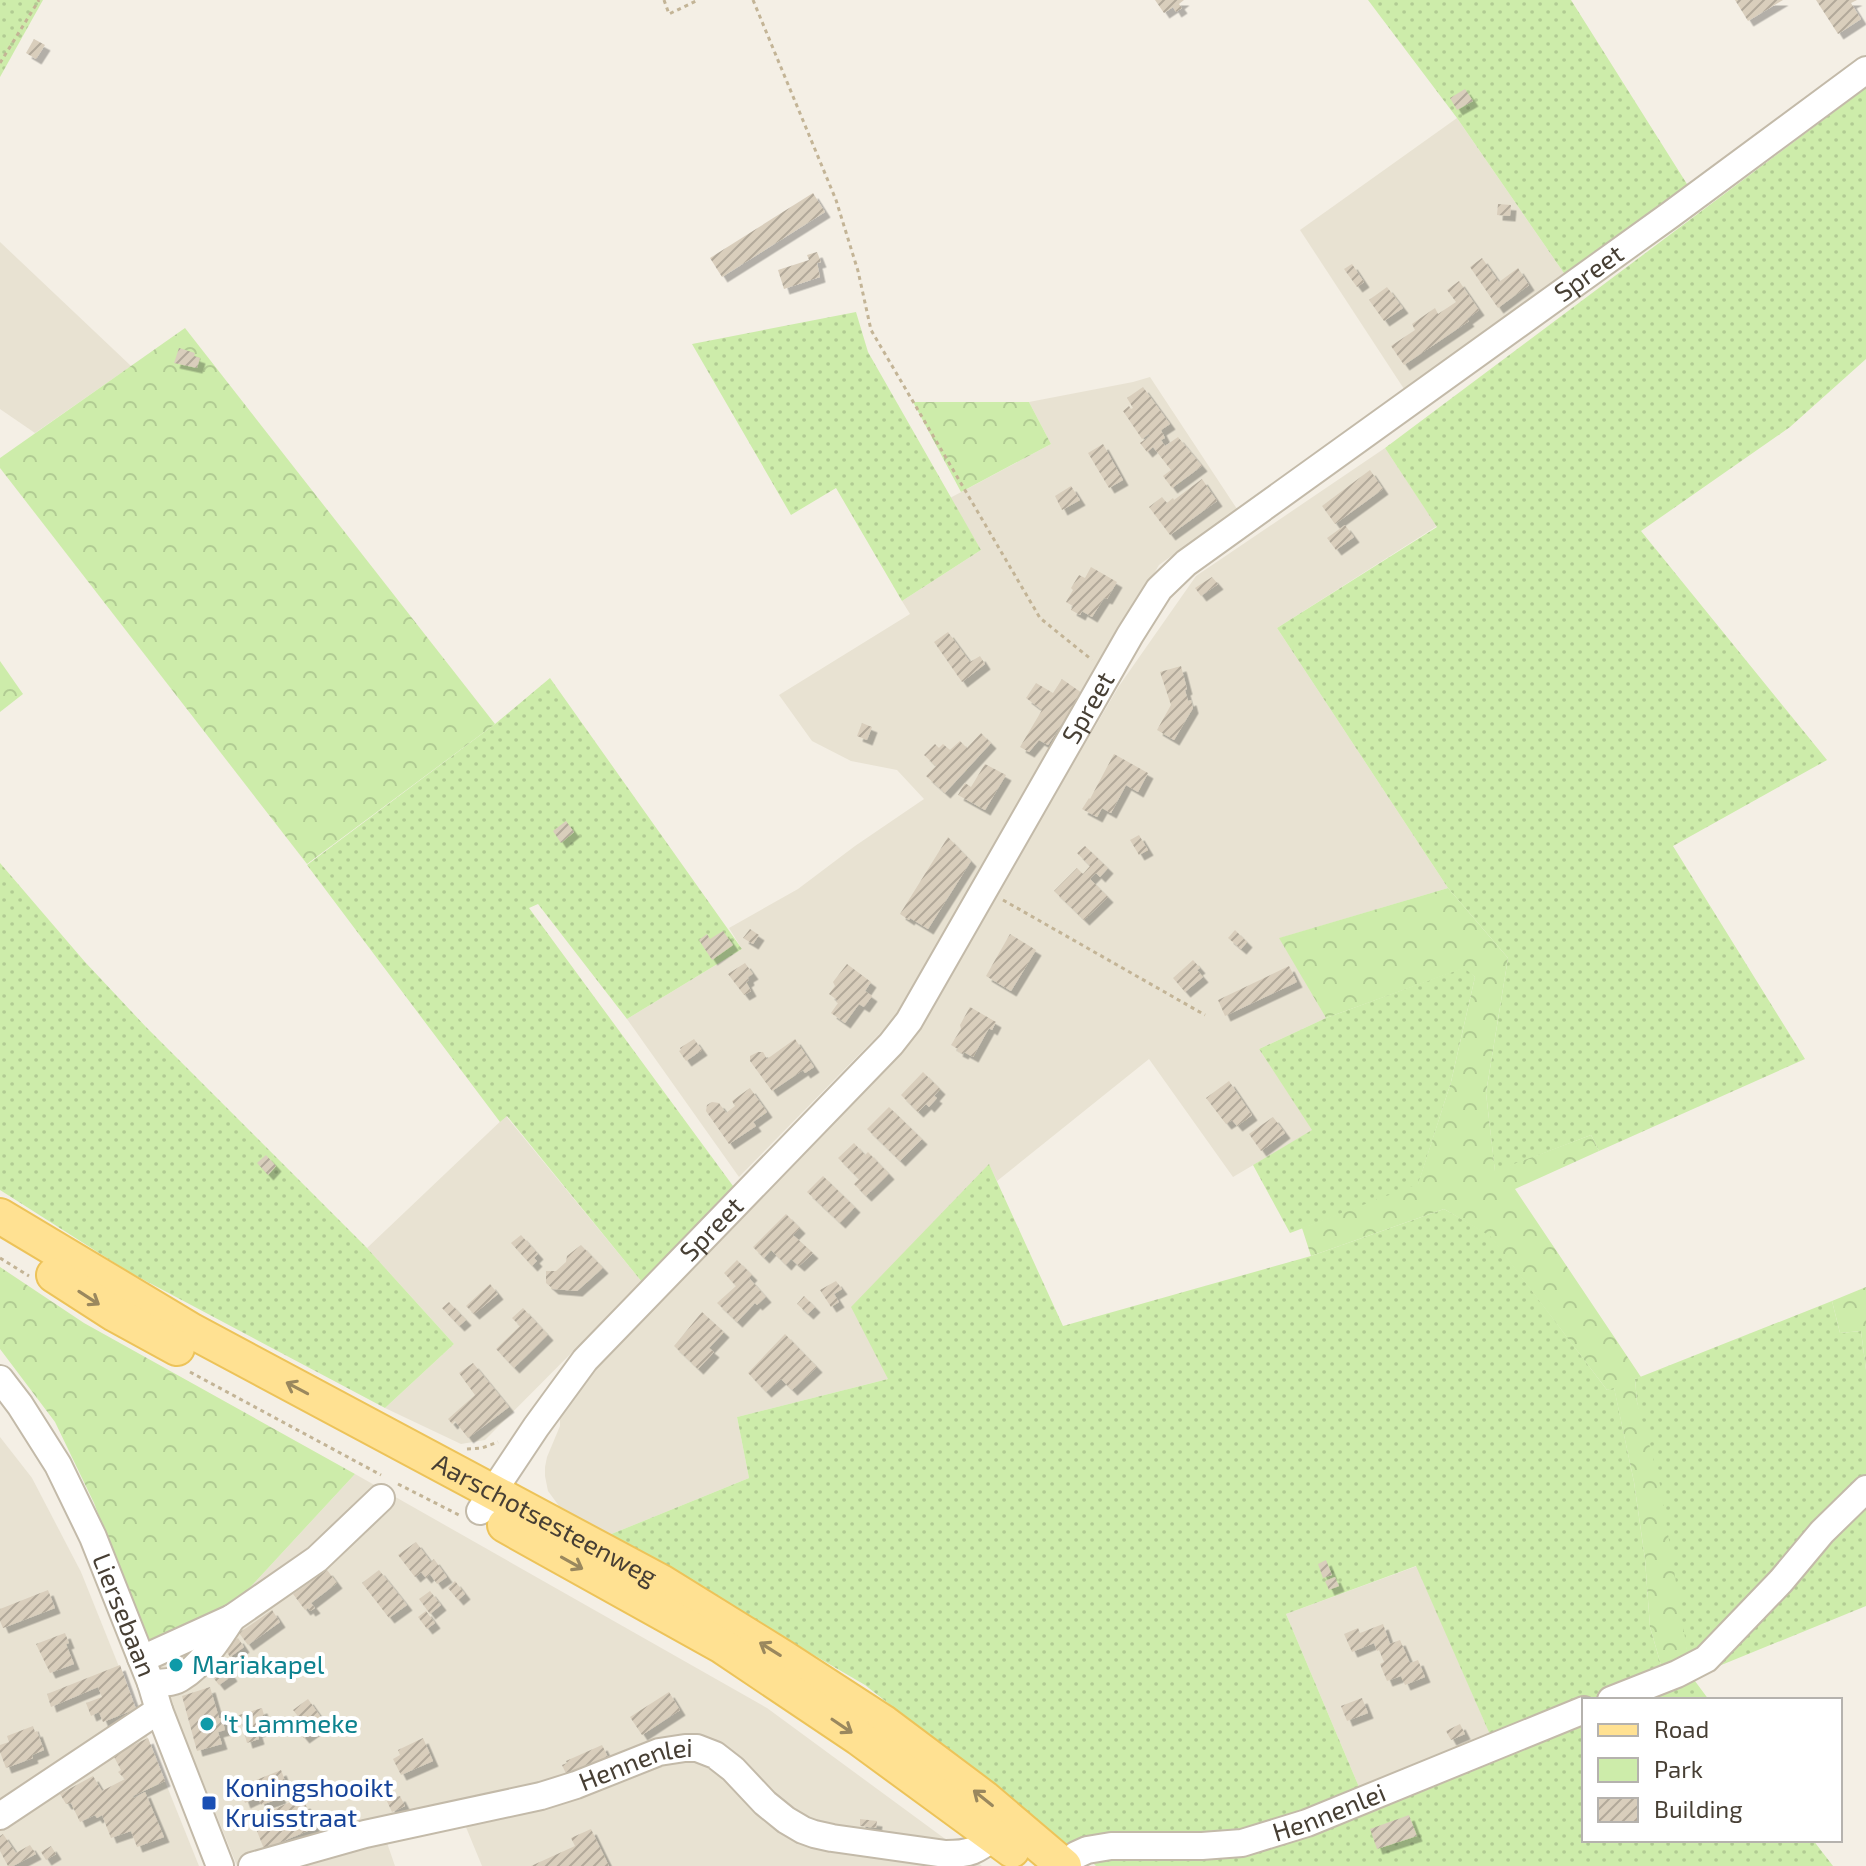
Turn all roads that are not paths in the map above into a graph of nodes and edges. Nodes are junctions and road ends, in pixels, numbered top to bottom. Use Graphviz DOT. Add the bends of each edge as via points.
graph roads {
  1 [pos="1866,70"];
  2 [pos="0,1216"];
  3 [pos="0,1240"];
  4 [pos="0,1379"];
  5 [pos="1866,1489"];
  6 [pos="381,1498"];
  7 [pos="486,1501"];
  8 [pos="232,1618"];
  9 [pos="141,1658"];
  10 [pos="151,1683"];
  11 [pos="1616,1698"];
  12 [pos="159,1710"];
  13 [pos="1582,1711"];
  14 [pos="0,1816"];
  15 [pos="995,1836"];
  16 [pos="220,1866"];
  17 [pos="252,1866"];
  18 [pos="1031,1866"];
  19 [pos="1064,1866"];
  1 -- 7 [label="street, Spreet" via="1186,563 1159,589 909,1021 585,1360"];
  7 -- 2 [label="main road, Aarschotsesteenweg, one-way"];
  3 -- 7 [label="main road, Aarschotsesteenweg, one-way" via="113,1313 300,1416 399,1466"];
  4 -- 9 [label="street, Liersebaan" via="58,1465"];
  5 -- 11 [label="street" via="1706,1659"];
  6 -- 8 [label="street" via="317,1559"];
  7 -- 15 [label="main road, Aarschotsesteenweg, one-way" via="722,1646"];
  19 -- 7 [label="main road, Aarschotsesteenweg, one-way" via="884,1723 782,1657 661,1582"];
  8 -- 9 [label="street"];
  8 -- 10 [label="street" via="210,1651 182,1678"];
  9 -- 10 [label="street, Liersebaan"];
  10 -- 12 [label="street, Liersebaan"];
  12 -- 14 [label="street"];
  12 -- 16 [label="street, Liersebaan"];
  13 -- 19 [label="street, Hennenlei" via="1273,1835 1202,1846 1111,1846 1087,1850"];
  15 -- 17 [label="street, Hennenlei" via="968,1854 946,1854 814,1834 786,1820 715,1755 685,1748 659,1752 541,1796 365,1834"];
  15 -- 18 [label="main road, Aarschotsesteenweg"];
}
